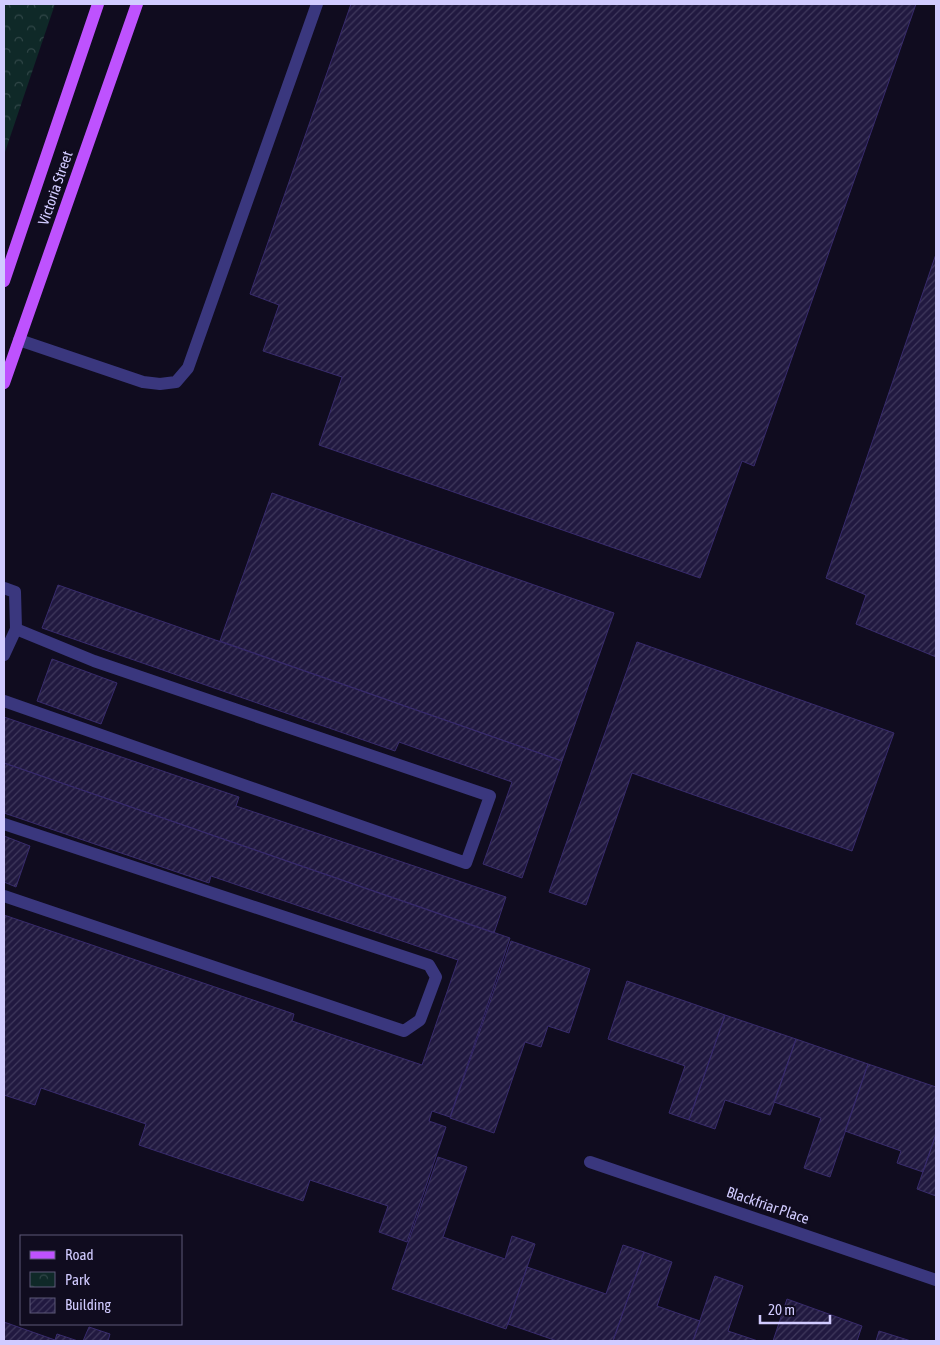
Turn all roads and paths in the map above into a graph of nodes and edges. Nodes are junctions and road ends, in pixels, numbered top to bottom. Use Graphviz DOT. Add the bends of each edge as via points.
graph roads {
  1 [pos="98,4"];
  2 [pos="137,4"];
  3 [pos="317,4"];
  4 [pos="4,281"];
  5 [pos="18,340"];
  6 [pos="4,382"];
  7 [pos="4,588"];
  8 [pos="16,629"];
  9 [pos="4,655"];
  10 [pos="4,701"];
  11 [pos="4,824"];
  12 [pos="4,896"];
  13 [pos="590,1162"];
  14 [pos="936,1280"];
  1 -- 4 [label="main road, Victoria Street"];
  2 -- 5 [label="main road, Victoria Street"];
  3 -- 5 [label="street" via="188,368 176,382 143,382"];
  5 -- 6 [label="main road, Victoria Street"];
  7 -- 8 [label="street" via="15,592"];
  8 -- 9 [label="street"];
  8 -- 10 [label="street" via="94,661 490,796 466,862"];
  11 -- 12 [label="street" via="429,965 436,977 420,1020 404,1031"];
  13 -- 14 [label="street, Blackfriar Place"];
}
